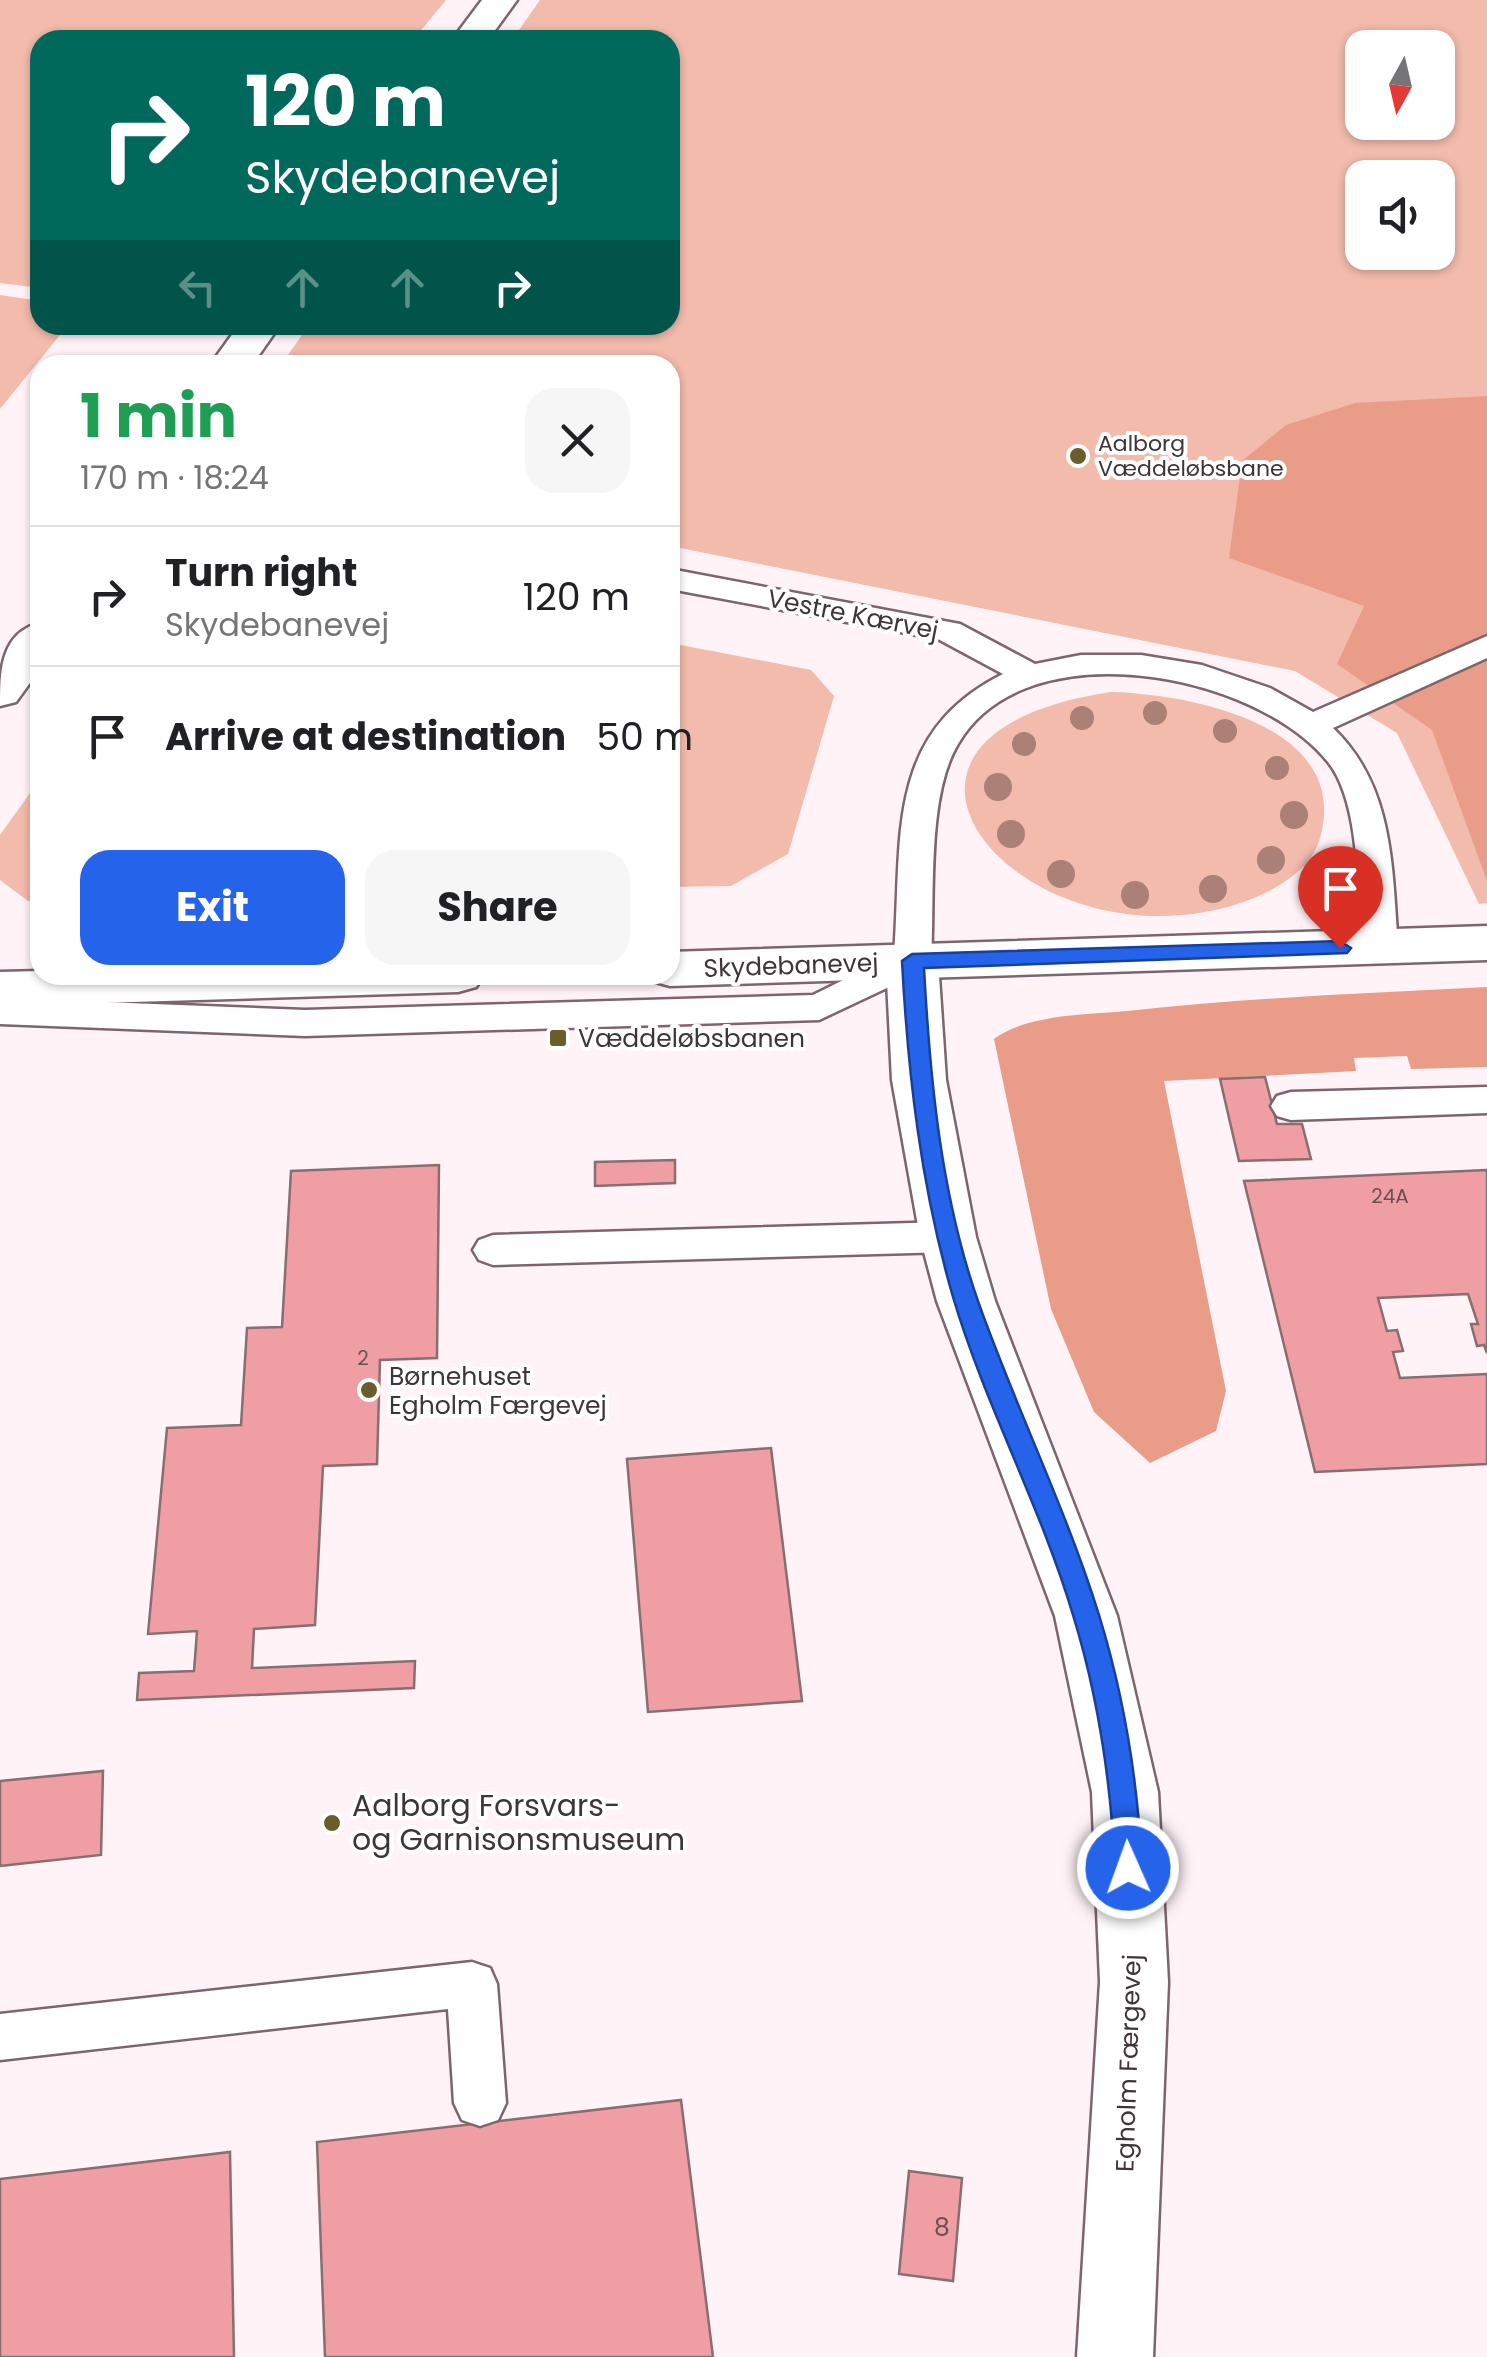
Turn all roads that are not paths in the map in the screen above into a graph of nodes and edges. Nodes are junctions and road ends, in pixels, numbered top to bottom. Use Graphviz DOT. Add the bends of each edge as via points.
graph roads {
  1 [pos="500,0"];
  2 [pos="478,30"];
  3 [pos="680,581"];
  4 [pos="1487,646"];
  5 [pos="30,651"];
  6 [pos="1028,674"];
  7 [pos="0,692"];
  8 [pos="1309,726"];
  9 [pos="1487,943"];
  10 [pos="1380,947"];
  11 [pos="912,961"];
  12 [pos="680,968"];
  13 [pos="131,985"];
  14 [pos="0,989"];
  15 [pos="0,1011"];
  16 [pos="1487,1100"];
  17 [pos="1291,1106"];
  18 [pos="948,1237"];
  19 [pos="493,1250"];
  20 [pos="0,2036"];
  21 [pos="480,2103"];
  22 [pos="1116,2357"];
  1 -- 2 [label="street"];
  3 -- 6 [label="lane, Vestre Kærvej" via="948,631"];
  4 -- 8 [label="lane"];
  5 -- 7 [label="street"];
  6 -- 8 [label="lane, Skydebanevej" via="1110,662 1182,672 1248,691"];
  6 -- 11 [label="lane, Skydebanevej" via="979,701 944,736 927,774"];
  8 -- 10 [label="lane, Skydebanevej" via="1341,755 1358,785"];
  9 -- 10 [label="street, Skydebanevej"];
  10 -- 11 [label="street, Skydebanevej"];
  11 -- 12 [label="street, Skydebanevej"];
  11 -- 15 [label="lane" via="819,1007 305,1023"];
  11 -- 18 [label="street, Egholm Færgevej" via="920,1080"];
  13 -- 14 [label="street"];
  16 -- 17 [label="lane"];
  18 -- 19 [label="lane"];
  18 -- 22 [label="street, Egholm Færgevej" via="1086,1616 1125,1792 1134,1982"];
  20 -- 21 [label="lane" via="472,1984"];
}
